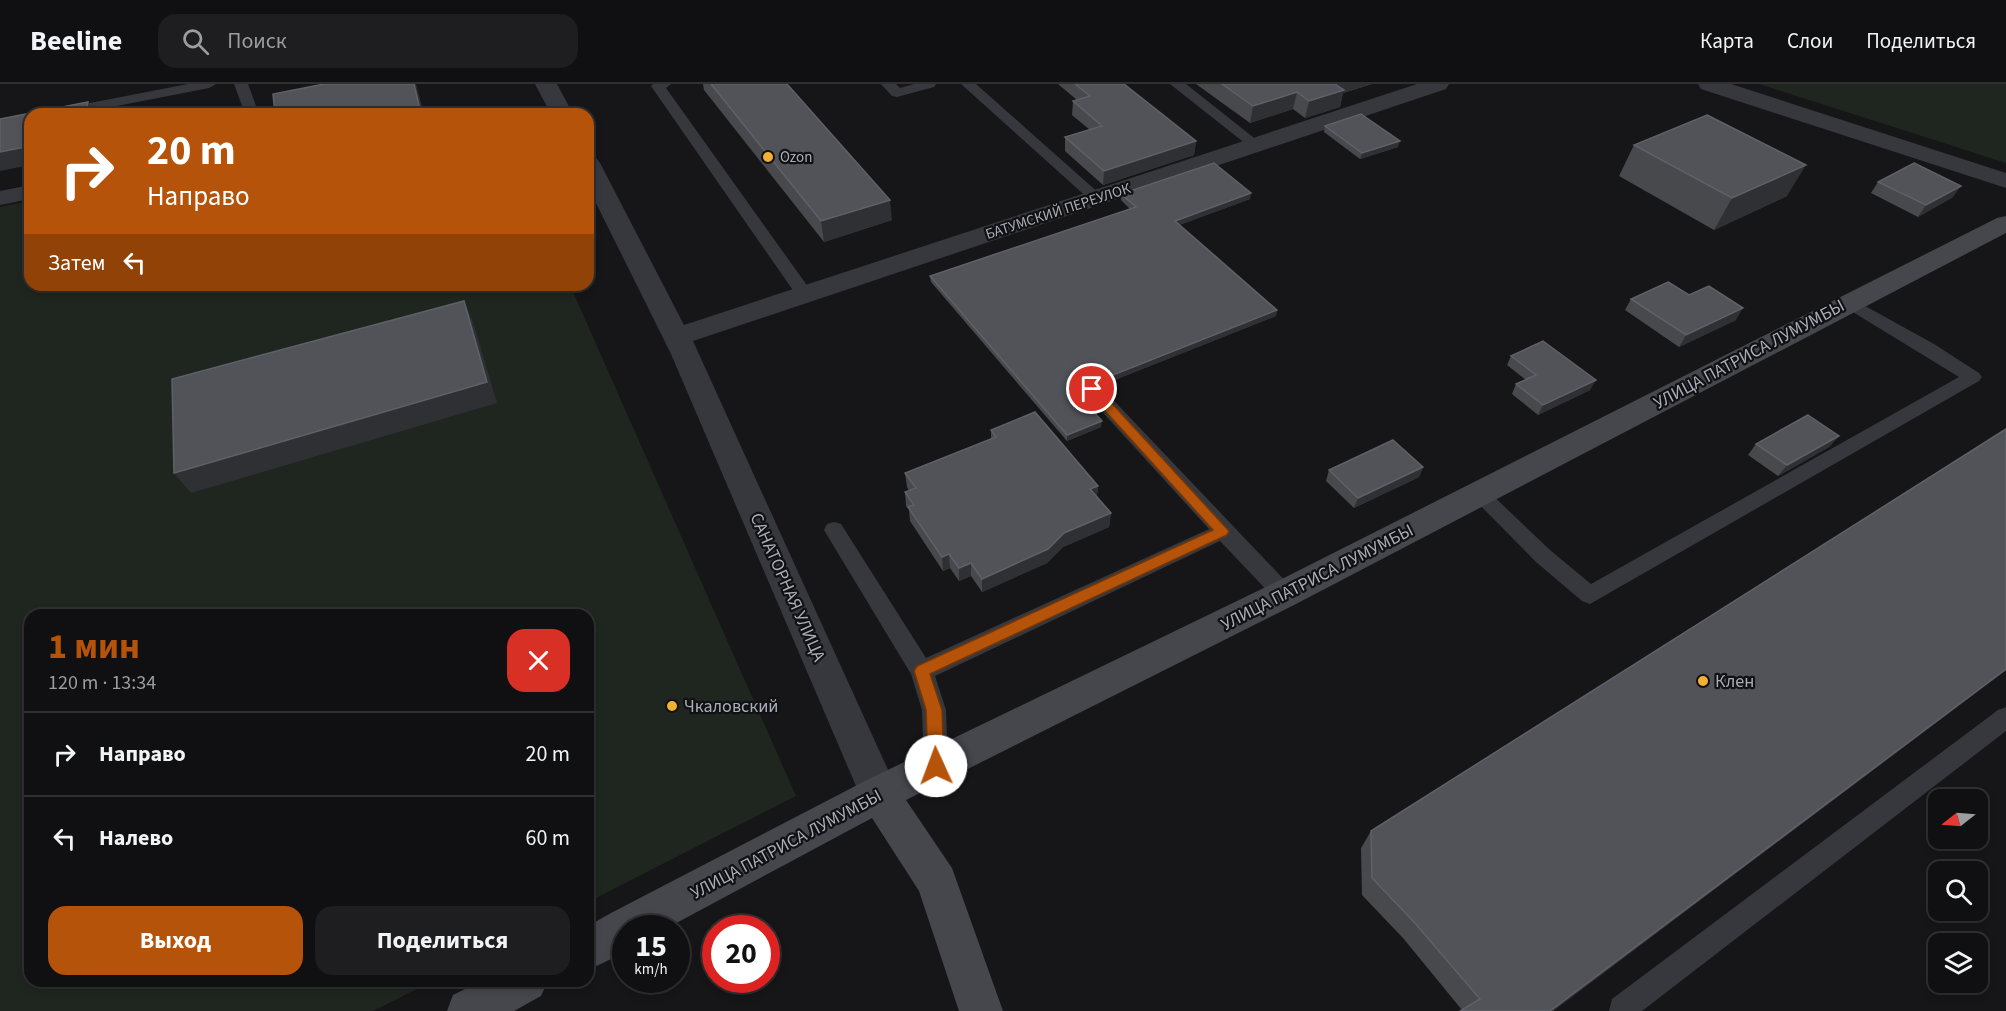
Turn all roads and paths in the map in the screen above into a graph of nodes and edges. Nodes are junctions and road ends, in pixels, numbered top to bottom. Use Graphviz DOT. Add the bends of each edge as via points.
graph roads {
  1 [pos="209,84"];
  2 [pos="241,84"];
  3 [pos="546,84"];
  4 [pos="664,84"];
  5 [pos="888,84"];
  6 [pos="929,84"];
  7 [pos="968,84"];
  8 [pos="1177,84"];
  9 [pos="1438,84"];
  10 [pos="1709,84"];
  11 [pos="85,108"];
  12 [pos="250,108"];
  13 [pos="559,108"];
  14 [pos="1256,145"];
  15 [pos="594,176"];
  16 [pos="2006,181"];
  17 [pos="24,193"];
  18 [pos="0,198"];
  19 [pos="1096,198"];
  20 [pos="2006,223"];
  21 [pos="805,295"];
  22 [pos="1849,302"];
  23 [pos="677,337"];
  24 [pos="1092,389"];
  25 [pos="1480,495"];
  26 [pos="834,530"];
  27 [pos="1223,531"];
  28 [pos="1284,594"];
  29 [pos="922,671"];
  30 [pos="2006,717"];
  31 [pos="936,766"];
  32 [pos="879,794"];
  33 [pos="652,915"];
  34 [pos="612,936"];
  35 [pos="594,946"];
  36 [pos="515,987"];
  37 [pos="469,1011"];
  38 [pos="981,1011"];
  39 [pos="1624,1011"];
  1 -- 11 [label="lane"];
  2 -- 12 [label="lane"];
  3 -- 13 [label="street"];
  4 -- 21 [label="lane" via="658,86"];
  5 -- 6 [label="lane" via="897,93"];
  7 -- 19 [label="lane"];
  8 -- 14 [label="lane"];
  9 -- 14 [label="street, БАТУМСКИЙ ПЕРЕУЛОК"];
  10 -- 16 [label="street"];
  14 -- 19 [label="street, БАТУМСКИЙ ПЕРЕУЛОК"];
  15 -- 23 [label="street, САНАТОРНАЯ УЛИЦА"];
  17 -- 18 [label="street"];
  19 -- 21 [label="street, БАТУМСКИЙ ПЕРЕУЛОК"];
  20 -- 22 [label="street, УЛИЦА ПАТРИСА ЛУМУМБЫ"];
  21 -- 23 [label="street, БАТУМСКИЙ ПЕРЕУЛОК"];
  22 -- 25 [label="street, УЛИЦА ПАТРИСА ЛУМУМБЫ"];
  22 -- 25 [label="lane" via="1973,377 1590,595"];
  23 -- 32 [label="street, САНАТОРНАЯ УЛИЦА"];
  24 -- 27 [label="lane"];
  25 -- 28 [label="street, УЛИЦА ПАТРИСА ЛУМУМБЫ"];
  26 -- 29 [label="lane"];
  27 -- 28 [label="lane"];
  27 -- 29 [label="lane"];
  28 -- 31 [label="street, УЛИЦА ПАТРИСА ЛУМУМБЫ"];
  29 -- 31 [label="lane" via="934,710"];
  30 -- 39 [label="lane"];
  31 -- 32 [label="street, УЛИЦА ПАТРИСА ЛУМУМБЫ"];
  32 -- 33 [label="street, УЛИЦА ПАТРИСА ЛУМУМБЫ"];
  32 -- 38 [label="street, САНАТОРНАЯ УЛИЦА" via="937,882"];
  34 -- 35 [label="street, УЛИЦА ПАТРИСА ЛУМУМБЫ"];
  36 -- 37 [label="street"];
}
